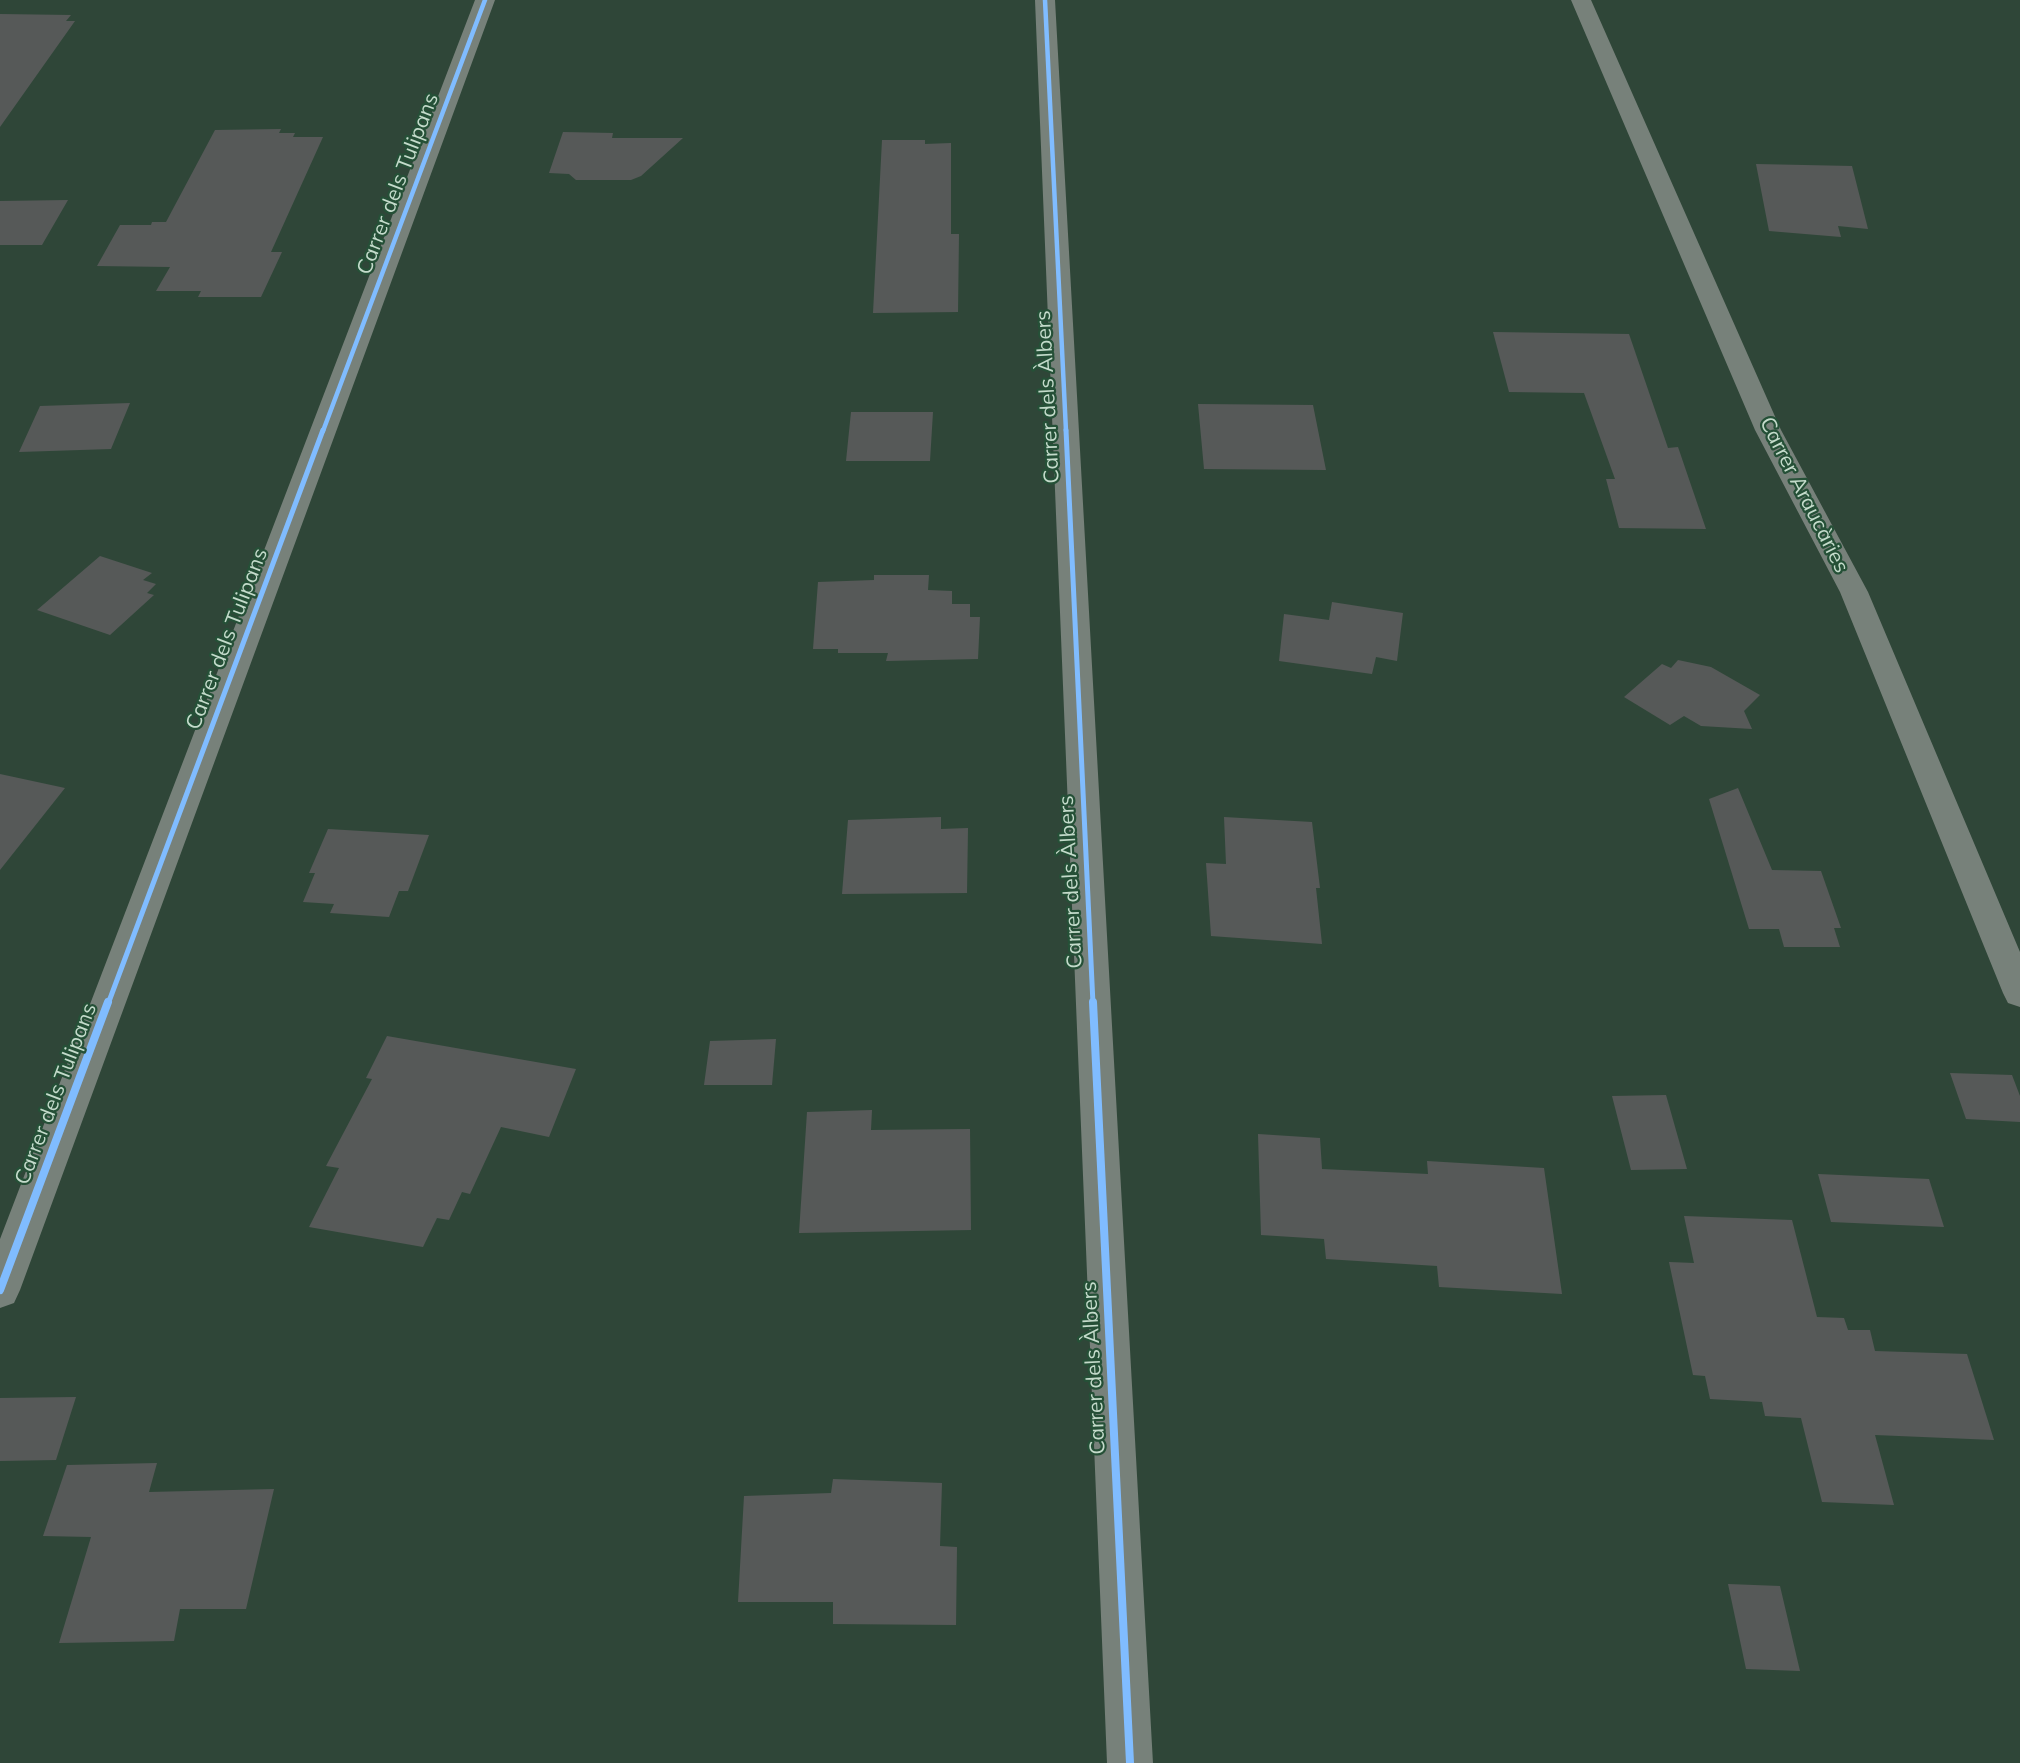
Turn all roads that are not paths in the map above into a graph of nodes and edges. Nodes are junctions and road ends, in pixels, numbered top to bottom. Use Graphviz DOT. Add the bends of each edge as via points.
graph roads {
  1 [pos="485,0"];
  2 [pos="1045,0"];
  3 [pos="1581,0"];
  4 [pos="2020,993"];
  5 [pos="0,1290"];
  6 [pos="1130,1763"];
  1 -- 5 [label="street, Carrer dels Tulipans"];
  2 -- 6 [label="street, Carrer dels Àlbers"];
  3 -- 4 [label="street, Carrer Araucàries" via="1768,430 1854,592"];
}
